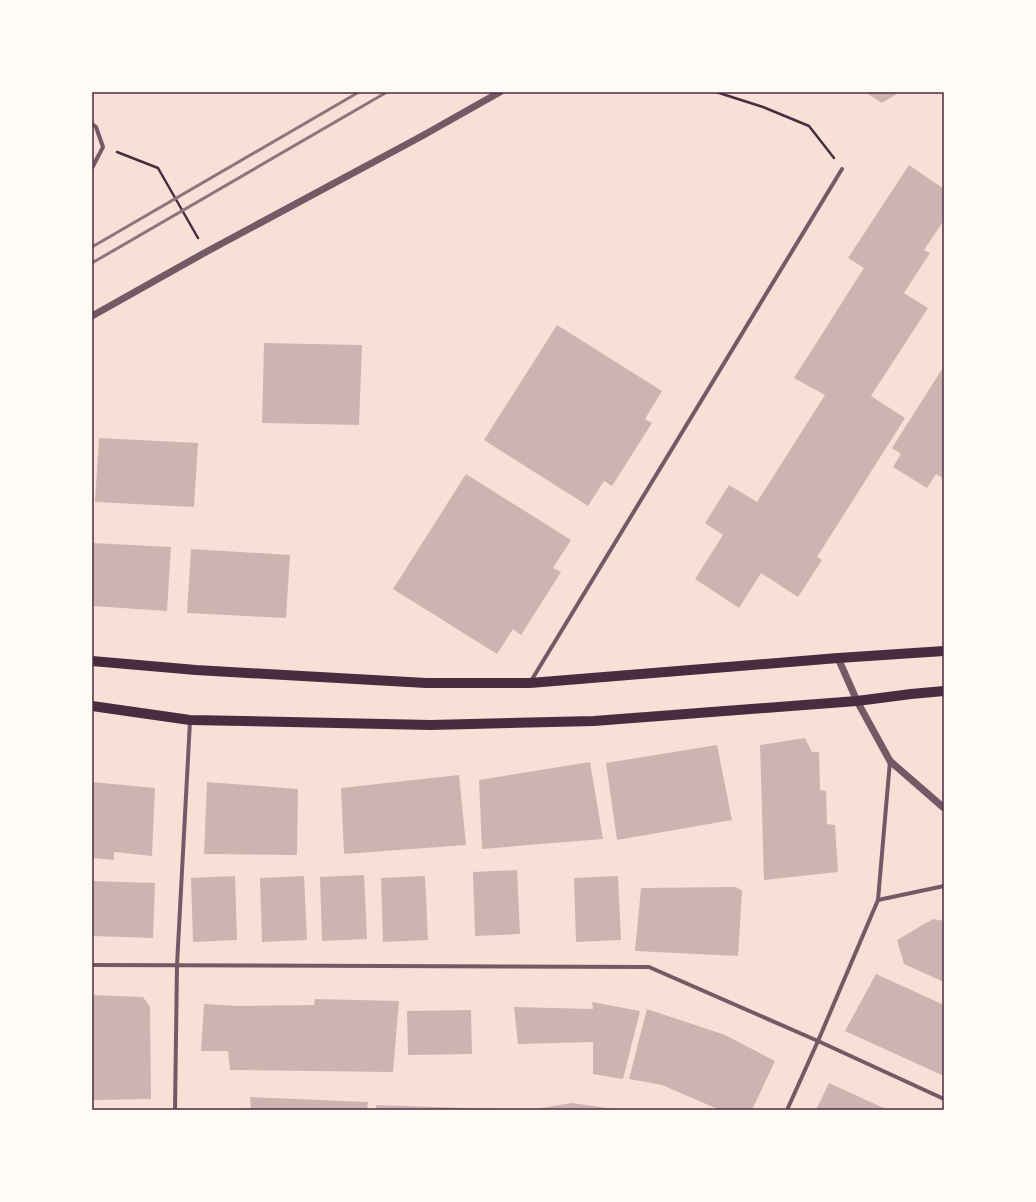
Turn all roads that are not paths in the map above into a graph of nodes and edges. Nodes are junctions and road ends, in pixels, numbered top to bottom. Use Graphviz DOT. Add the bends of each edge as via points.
graph roads {
  1 [pos="500,92"];
  2 [pos="92,124"];
  3 [pos="92,168"];
  4 [pos="842,169"];
  5 [pos="92,316"];
  6 [pos="944,651"];
  7 [pos="838,658"];
  8 [pos="92,662"];
  9 [pos="530,683"];
  10 [pos="944,691"];
  11 [pos="857,701"];
  12 [pos="95,707"];
  13 [pos="190,720"];
  14 [pos="890,761"];
  15 [pos="944,808"];
  16 [pos="944,886"];
  17 [pos="878,900"];
  18 [pos="92,965"];
  19 [pos="177,965"];
  20 [pos="818,1041"];
  21 [pos="944,1098"];
  22 [pos="175,1110"];
  23 [pos="787,1110"];
  1 -- 5 [label="street"];
  2 -- 3 [label="street" via="96,127 103,147"];
  4 -- 9 [label="street"];
  6 -- 7 [label="main road"];
  7 -- 9 [label="main road"];
  7 -- 11 [label="street"];
  8 -- 9 [label="main road" via="426,683"];
  10 -- 11 [label="main road"];
  11 -- 13 [label="main road" via="594,721 431,725"];
  11 -- 14 [label="street"];
  12 -- 13 [label="main road"];
  13 -- 19 [label="street"];
  14 -- 15 [label="street"];
  14 -- 17 [label="street"];
  16 -- 17 [label="street"];
  17 -- 20 [label="street"];
  18 -- 19 [label="street"];
  19 -- 20 [label="street" via="649,967"];
  19 -- 22 [label="street"];
  20 -- 21 [label="street"];
  20 -- 23 [label="street"];
}
